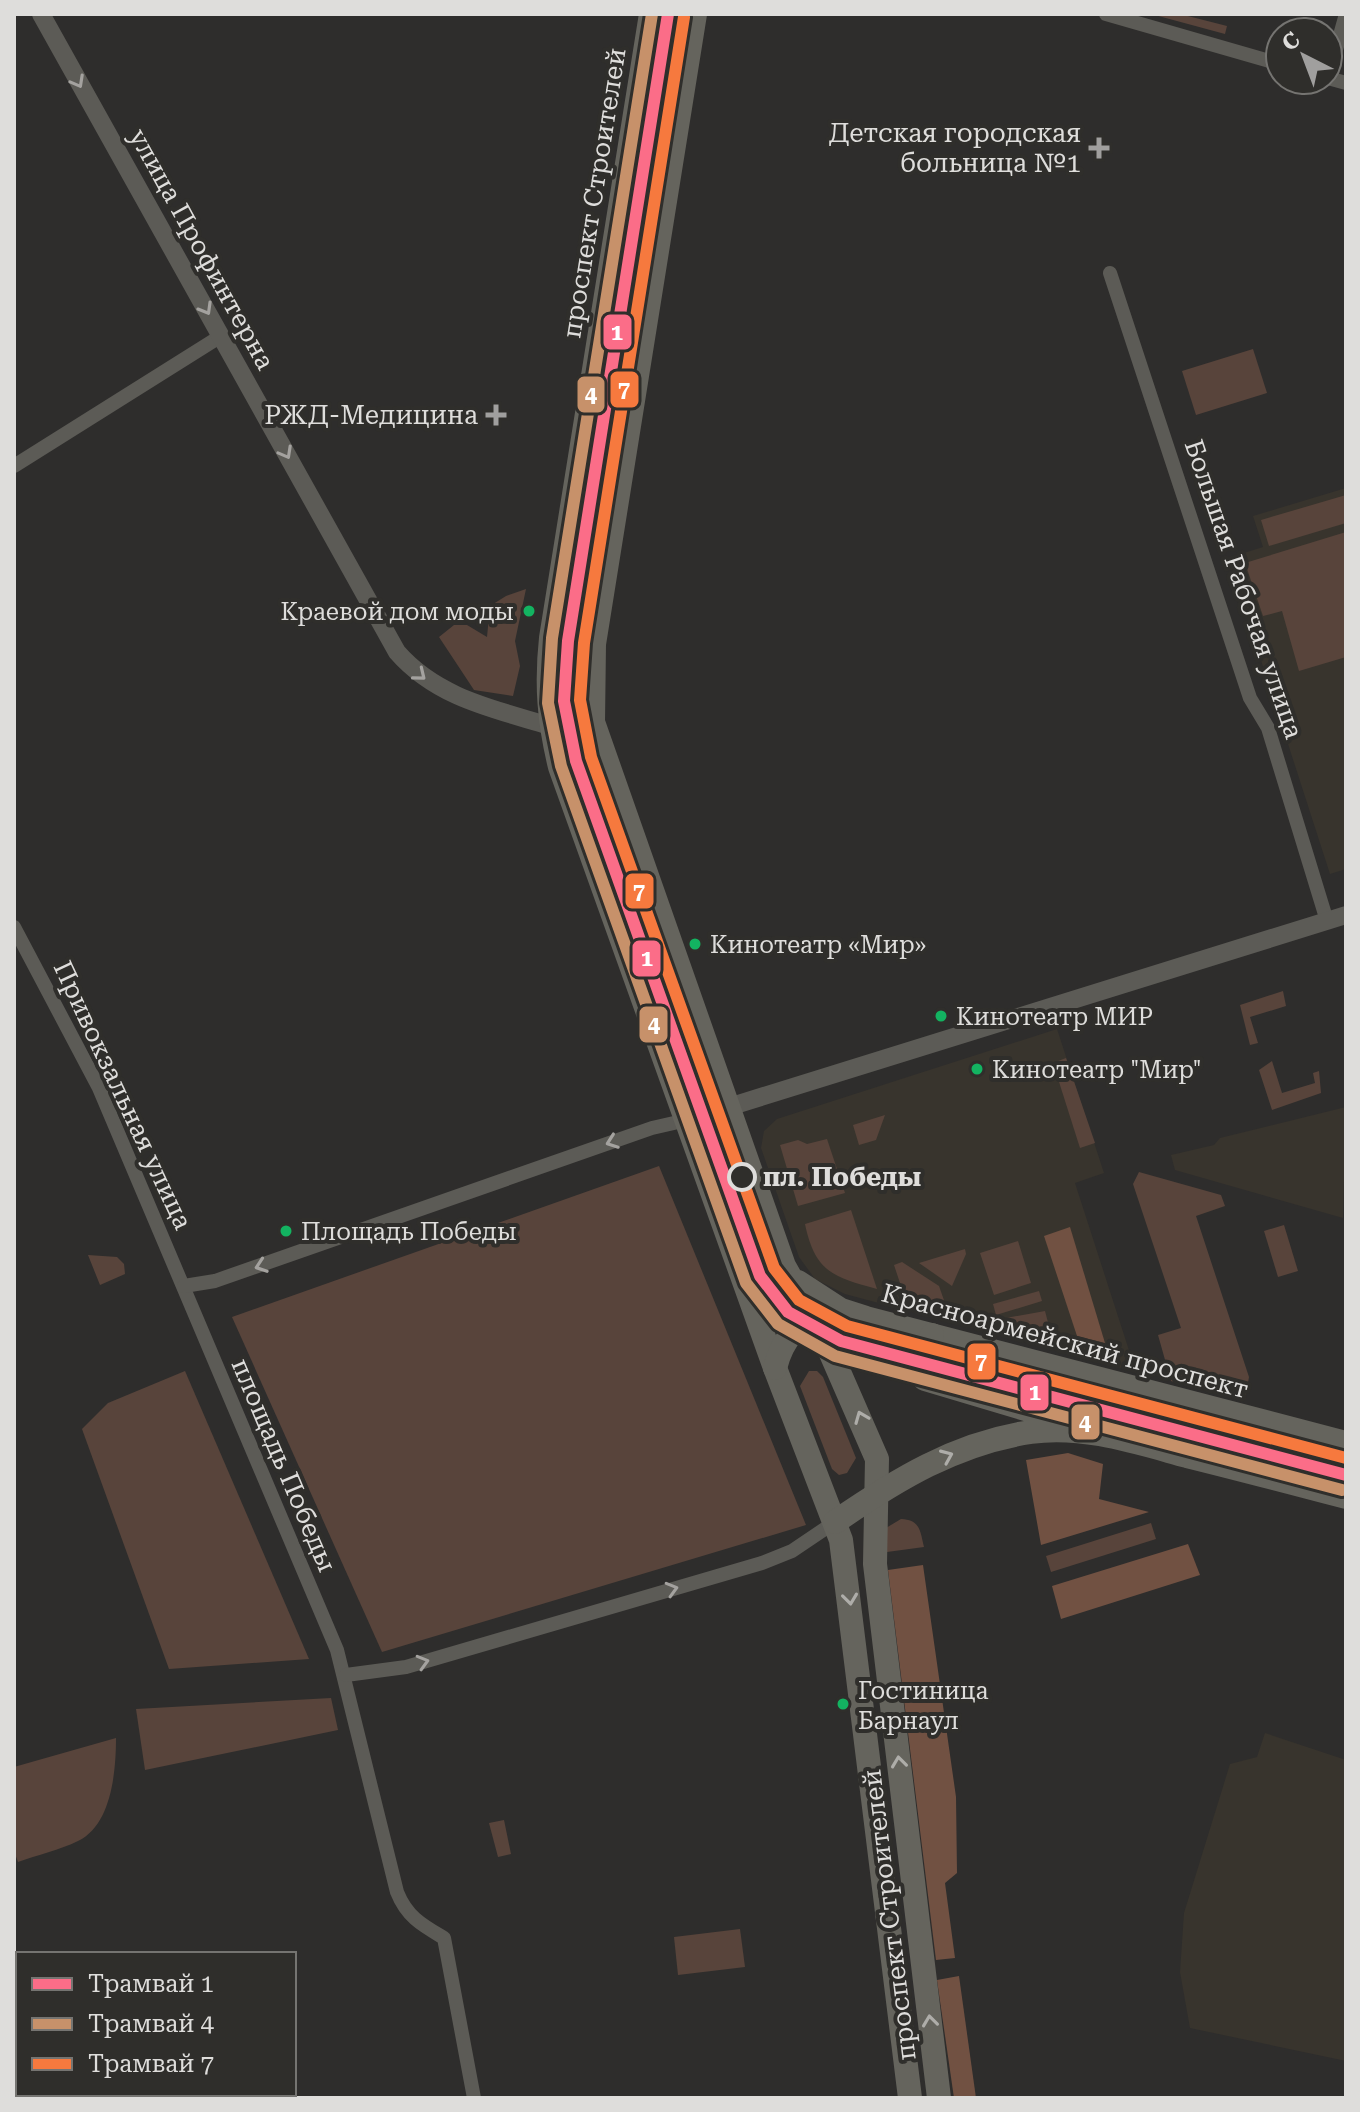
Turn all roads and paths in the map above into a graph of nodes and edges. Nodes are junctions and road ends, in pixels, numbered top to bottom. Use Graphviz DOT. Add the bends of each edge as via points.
graph roads {
  1 [pos="41,14"];
  2 [pos="651,14"];
  3 [pos="695,14"];
  4 [pos="1106,14"];
  5 [pos="1264,59"];
  6 [pos="1110,273"];
  7 [pos="221,336"];
  8 [pos="591,391"];
  9 [pos="632,396"];
  10 [pos="14,466"];
  11 [pos="550,726"];
  12 [pos="1346,915"];
  13 [pos="1327,921"];
  14 [pos="14,927"];
  15 [pos="728,1108"];
  16 [pos="687,1120"];
  17 [pos="784,1266"];
  18 [pos="184,1286"];
  19 [pos="813,1317"];
  20 [pos="866,1318"];
  21 [pos="932,1335"];
  22 [pos="775,1368"];
  23 [pos="1129,1441"];
  24 [pos="1346,1443"];
  25 [pos="879,1492"];
  26 [pos="1346,1497"];
  27 [pos="835,1522"];
  28 [pos="346,1675"];
  29 [pos="474,2098"];
  30 [pos="910,2098"];
  31 [pos="939,2098"];
  1 -- 7 [label="street, улица Профинтерна, one-way"];
  2 -- 8 [label="main road, проспект Строителей"];
  3 -- 9 [label="main road, проспект Строителей"];
  4 -- 5 [label="street"];
  6 -- 13 [label="street, Большая Рабочая улица" via="1250,698 1268,728"];
  7 -- 10 [label="street"];
  7 -- 11 [label="street, улица Профинтерна, one-way" via="397,652 412,670 450,694"];
  8 -- 9 [label="main road"];
  8 -- 11 [label="main road, проспект Строителей" via="551,638"];
  9 -- 15 [label="main road, проспект Строителей" via="594,644 593,722"];
  11 -- 16 [label="main road, проспект Строителей" via="560,767"];
  12 -- 13 [label="street"];
  13 -- 15 [label="street"];
  14 -- 18 [label="street, Привокзальная улица" via="99,1088"];
  15 -- 16 [label="street"];
  15 -- 17 [label="main road, проспект Строителей"];
  16 -- 18 [label="street, one-way" via="215,1281"];
  16 -- 22 [label="main road, проспект Строителей"];
  17 -- 19 [label="main road, проспект Строителей"];
  17 -- 20 [label="main road, Красноармейский проспект" via="816,1296"];
  18 -- 28 [label="street, площадь Победы"];
  19 -- 20 [label="main road"];
  19 -- 22 [label="main road" via="791,1333"];
  25 -- 19 [label="main road, проспект Строителей, one-way" via="877,1459"];
  20 -- 21 [label="main road, Красноармейский проспект"];
  21 -- 23 [label="main road" via="925,1379"];
  21 -- 24 [label="main road, Красноармейский проспект"];
  22 -- 27 [label="main road, проспект Строителей"];
  25 -- 23 [label="main road, one-way" via="961,1450 1035,1431"];
  23 -- 26 [label="main road"];
  25 -- 27 [label="main road"];
  31 -- 25 [label="main road, проспект Строителей, one-way" via="875,1564"];
  28 -- 27 [label="street, one-way" via="406,1667 762,1563 792,1551"];
  27 -- 30 [label="main road, проспект Строителей, one-way" via="847,1569"];
  28 -- 29 [label="street" via="397,1892 416,1922 444,1938"];
}
